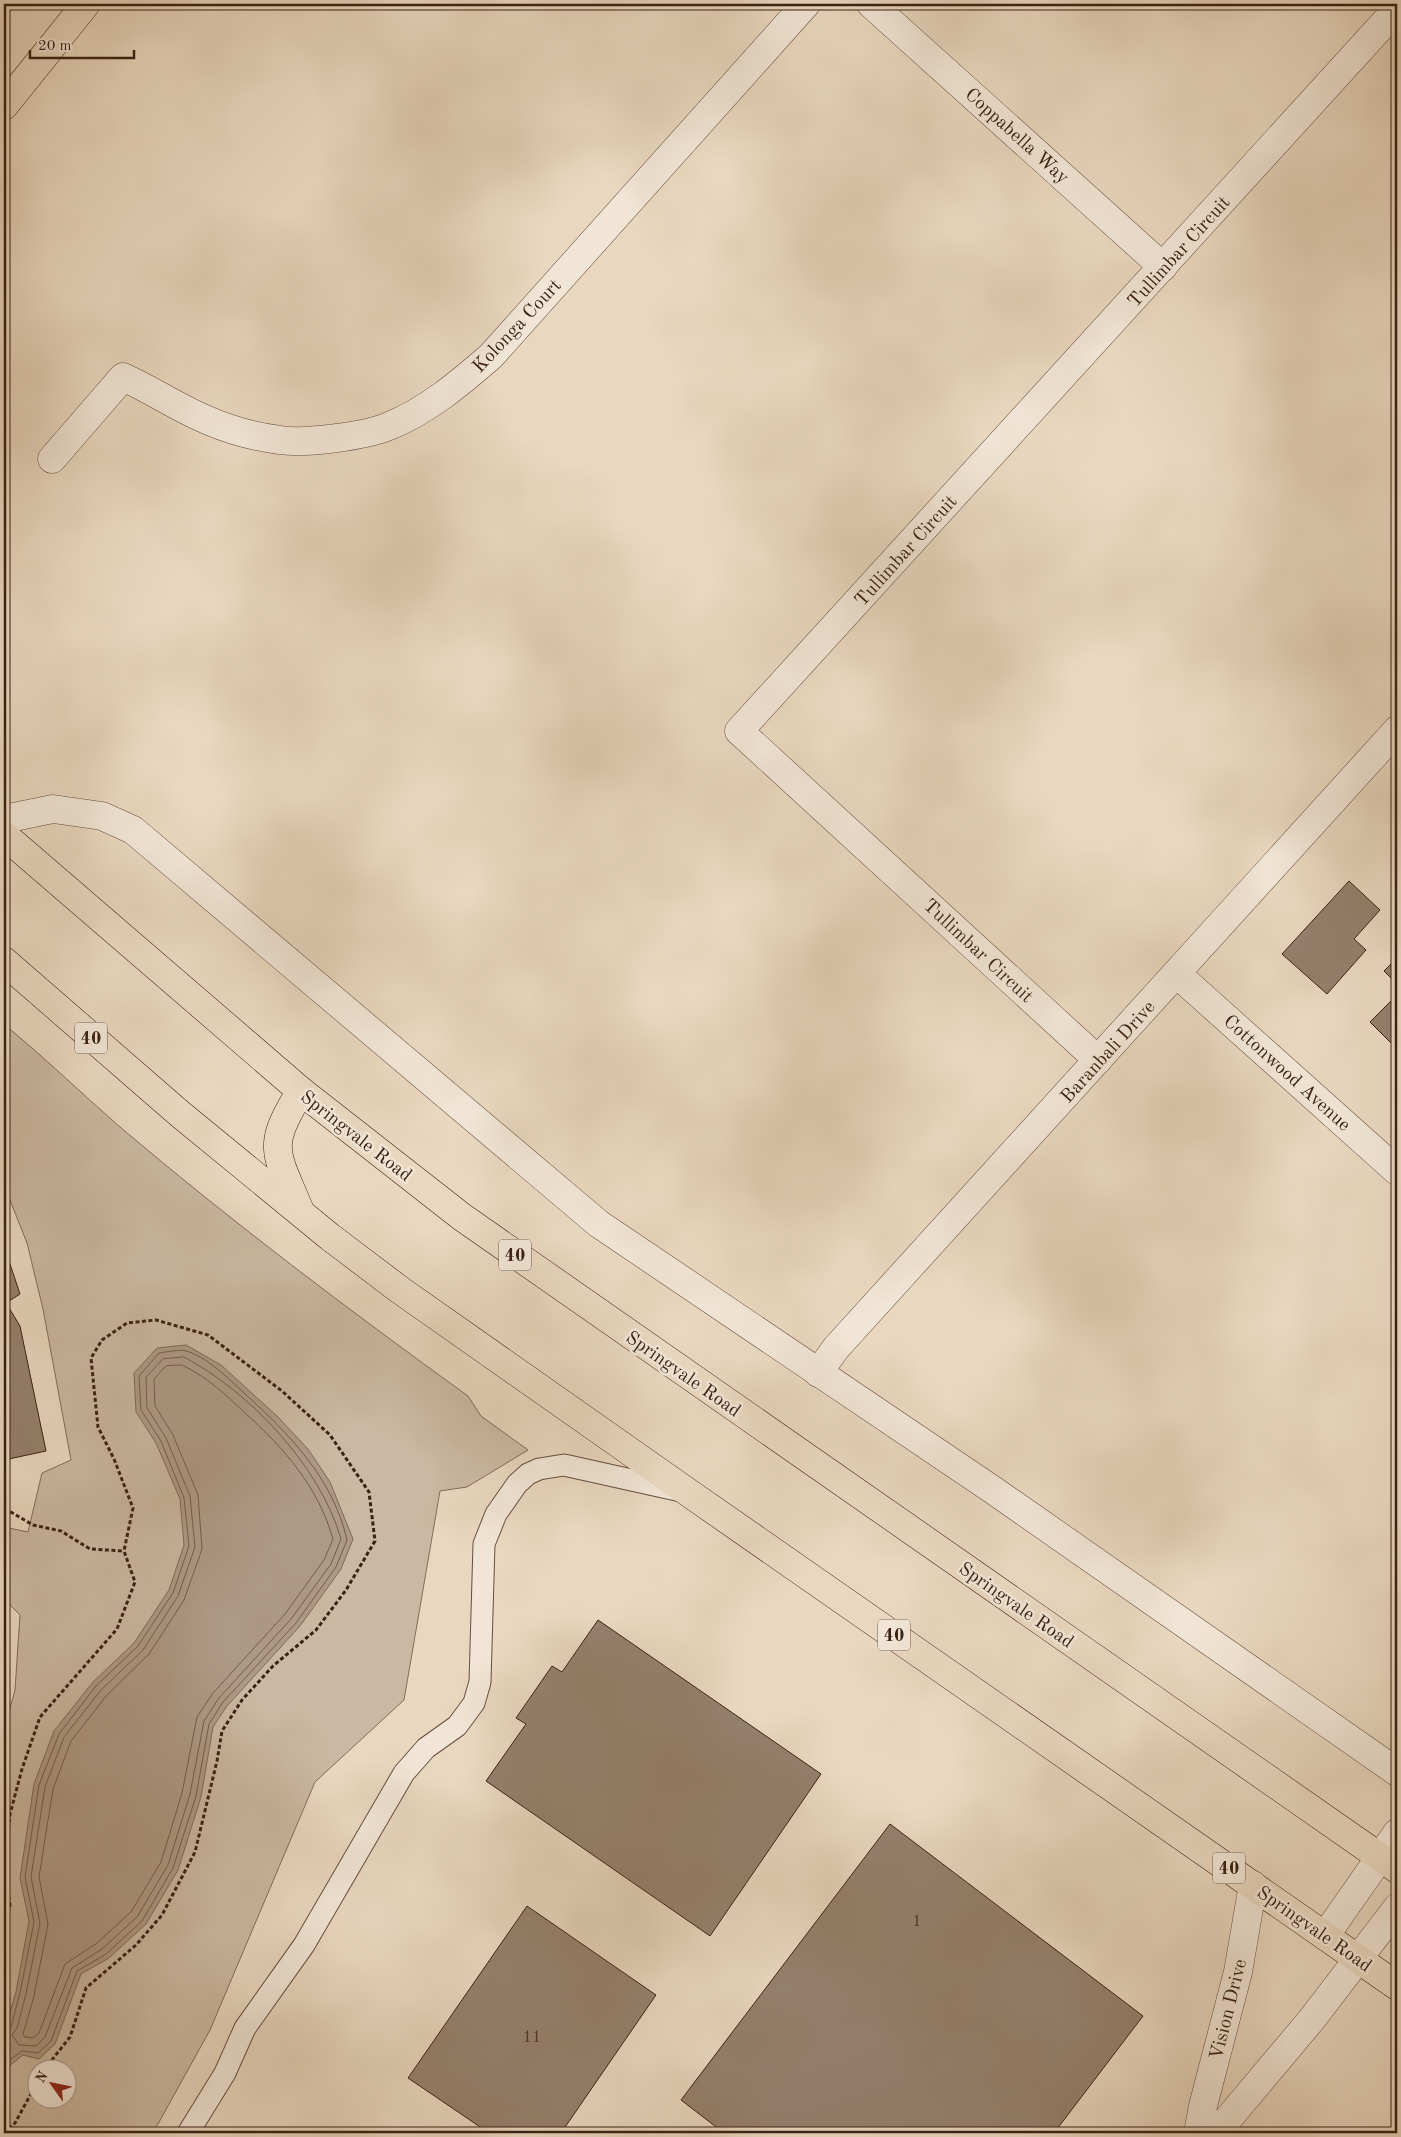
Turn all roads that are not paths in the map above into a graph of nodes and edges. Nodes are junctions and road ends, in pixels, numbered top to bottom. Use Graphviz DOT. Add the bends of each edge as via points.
graph roads {
  1 [pos="86,4"];
  2 [pos="806,4"];
  3 [pos="871,4"];
  4 [pos="1397,8"];
  5 [pos="4,106"];
  6 [pos="1164,267"];
  7 [pos="52,459"];
  8 [pos="1397,730"];
  9 [pos="4,819"];
  10 [pos="4,835"];
  11 [pos="4,960"];
  12 [pos="1177,974"];
  13 [pos="1098,1060"];
  14 [pos="302,1091"];
  15 [pos="1397,1171"];
  16 [pos="302,1214"];
  17 [pos="818,1373"];
  18 [pos="689,1493"];
  19 [pos="1397,1772"];
  20 [pos="1397,1833"];
  21 [pos="1389,1863"];
  22 [pos="1253,1885"];
  23 [pos="1397,1908"];
  24 [pos="1325,1936"];
  25 [pos="1358,1959"];
  26 [pos="1397,1986"];
  27 [pos="188,2133"];
  28 [pos="1198,2133"];
  29 [pos="1210,2133"];
  1 -- 5 [label="highway"];
  2 -- 7 [label="street, Kolonga Court" via="492,356 440,397 389,426 360,434 282,440 209,421 177,408 150,389 124,377"];
  3 -- 6 [label="street, Coppabella Way"];
  4 -- 6 [label="street, Tullimbar Circuit"];
  6 -- 13 [label="street, Tullimbar Circuit" via="739,730"];
  8 -- 12 [label="street, Baranbali Drive"];
  9 -- 17 [label="street" via="53,809 102,816 133,830 599,1224"];
  10 -- 14 [label="highway, Springvale Road / 40"];
  11 -- 16 [label="highway, Springvale Road / 40" via="180,1114"];
  12 -- 13 [label="street, Baranbali Drive"];
  12 -- 15 [label="street, Cottonwood Avenue"];
  13 -- 17 [label="street, Baranbali Drive" via="843,1340"];
  14 -- 16 [label="highway" via="284,1118 277,1142 278,1156"];
  14 -- 21 [label="highway, Springvale Road / 40" via="462,1217"];
  16 -- 18 [label="highway, Springvale Road / 40" via="442,1320"];
  17 -- 19 [label="street" via="993,1490"];
  18 -- 22 [label="highway, Springvale Road / 40"];
  18 -- 27 [label="lane" via="581,1467 551,1466 528,1474 517,1484 496,1514 484,1544 480,1682 474,1704 457,1726 426,1748 404,1772 304,1945 245,2028 225,2073"];
  20 -- 21 [label="street"];
  21 -- 24 [label="street"];
  22 -- 24 [label="highway, Springvale Road / 40"];
  22 -- 28 [label="street, Vision Drive" via="1238,1972"];
  23 -- 25 [label="street"];
  24 -- 25 [label="highway, Springvale Road / 40"];
  25 -- 26 [label="highway, Springvale Road / 40"];
  25 -- 29 [label="street" via="1228,2119"];
}
